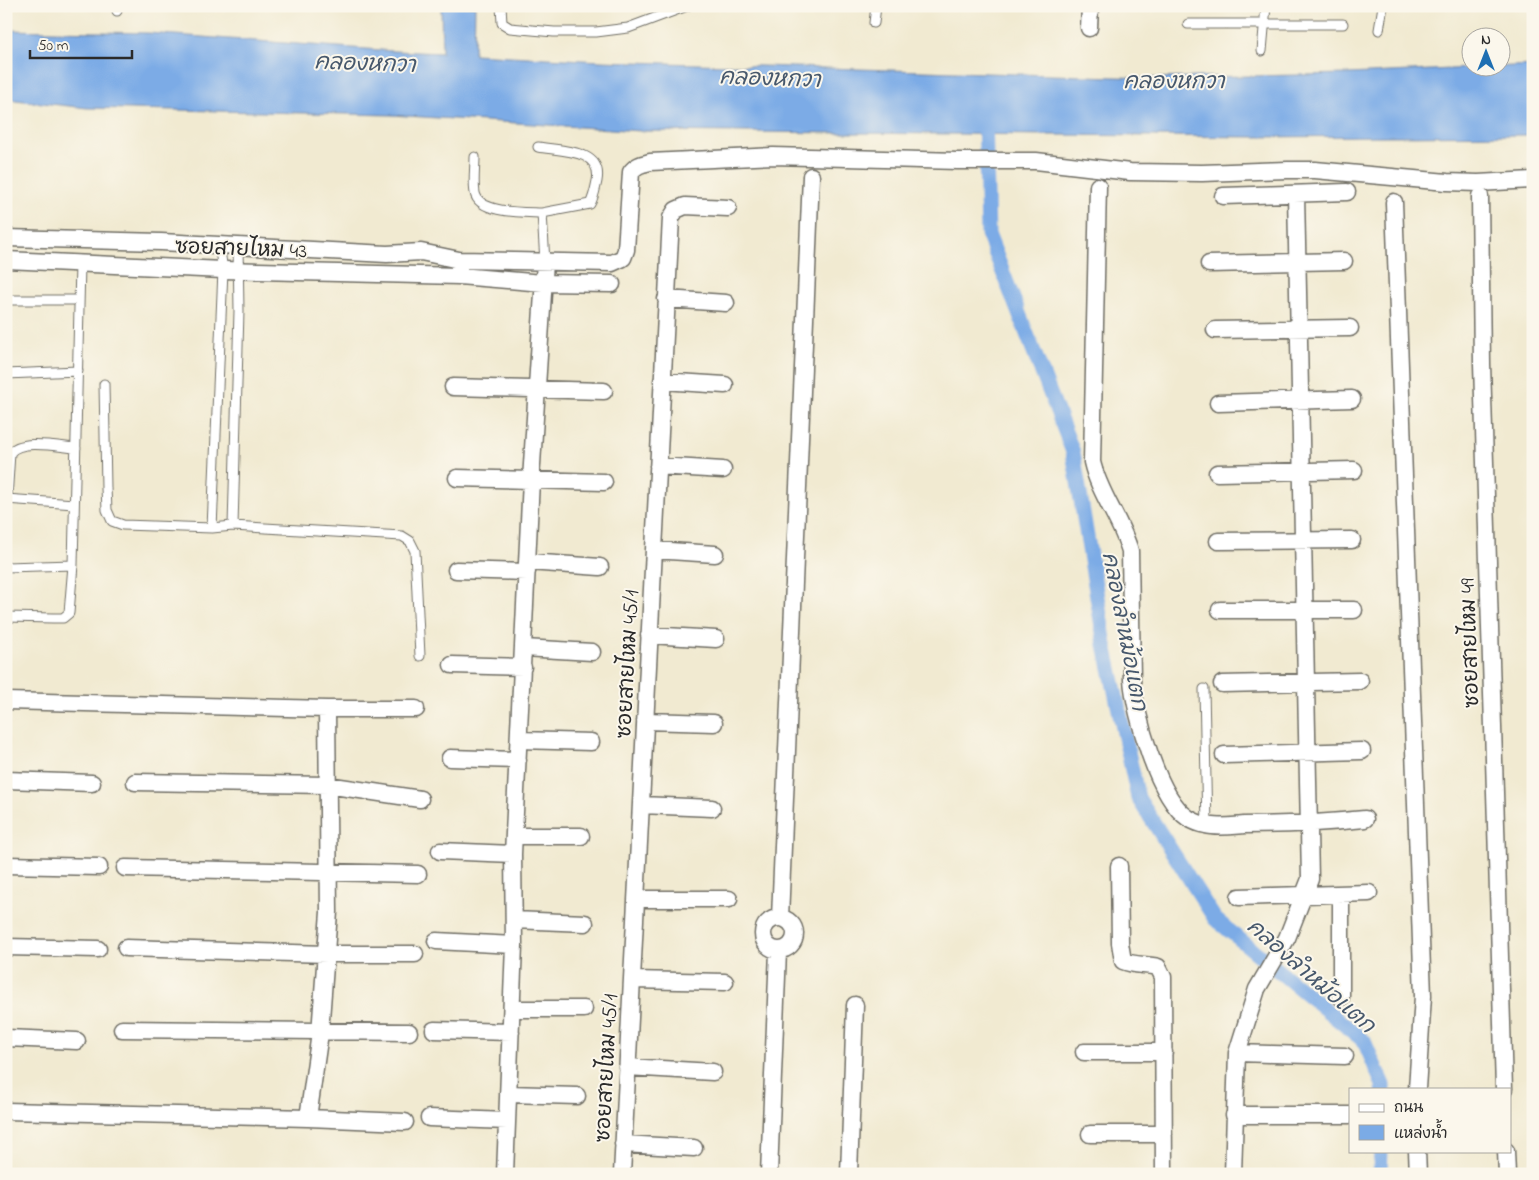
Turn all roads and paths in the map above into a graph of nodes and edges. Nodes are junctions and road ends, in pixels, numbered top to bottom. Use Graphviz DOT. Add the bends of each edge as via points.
graph roads {
  1 [pos="502,6"];
  2 [pos="687,6"];
  3 [pos="876,6"];
  4 [pos="1090,6"];
  5 [pos="1266,6"];
  6 [pos="1383,6"];
  7 [pos="874,23"];
  8 [pos="1188,24"];
  9 [pos="1264,24"];
  10 [pos="1343,24"];
  11 [pos="1089,28"];
  12 [pos="1379,30"];
  13 [pos="1262,51"];
  14 [pos="538,147"];
  15 [pos="475,157"];
  16 [pos="811,176"];
  17 [pos="1533,180"];
  18 [pos="1098,186"];
  19 [pos="1347,192"];
  20 [pos="1296,194"];
  21 [pos="1223,196"];
  22 [pos="1480,196"];
  23 [pos="1394,202"];
  24 [pos="728,208"];
  25 [pos="542,213"];
  26 [pos="6,238"];
  27 [pos="219,245"];
  28 [pos="238,246"];
  29 [pos="6,260"];
  30 [pos="1344,261"];
  31 [pos="544,262"];
  32 [pos="1296,262"];
  33 [pos="80,264"];
  34 [pos="1209,264"];
  35 [pos="459,268"];
  36 [pos="231,270"];
  37 [pos="543,283"];
  38 [pos="612,284"];
  39 [pos="666,299"];
  40 [pos="6,300"];
  41 [pos="78,300"];
  42 [pos="726,303"];
  43 [pos="222,311"];
  44 [pos="239,311"];
  45 [pos="1350,328"];
  46 [pos="1298,329"];
  47 [pos="1215,330"];
  48 [pos="78,371"];
  49 [pos="6,374"];
  50 [pos="662,381"];
  51 [pos="104,384"];
  52 [pos="725,385"];
  53 [pos="453,387"];
  54 [pos="536,388"];
  55 [pos="604,391"];
  56 [pos="1352,399"];
  57 [pos="1299,401"];
  58 [pos="1218,403"];
  59 [pos="76,448"];
  60 [pos="8,453"];
  61 [pos="658,466"];
  62 [pos="722,470"];
  63 [pos="1354,470"];
  64 [pos="1301,471"];
  65 [pos="1216,474"];
  66 [pos="457,478"];
  67 [pos="531,480"];
  68 [pos="604,482"];
  69 [pos="6,499"];
  70 [pos="74,504"];
  71 [pos="233,526"];
  72 [pos="212,528"];
  73 [pos="1303,540"];
  74 [pos="1352,540"];
  75 [pos="1218,541"];
  76 [pos="654,550"];
  77 [pos="715,554"];
  78 [pos="73,565"];
  79 [pos="6,567"];
  80 [pos="528,567"];
  81 [pos="600,567"];
  82 [pos="456,570"];
  83 [pos="1220,610"];
  84 [pos="1304,610"];
  85 [pos="1354,610"];
  86 [pos="6,617"];
  87 [pos="649,635"];
  88 [pos="716,639"];
  89 [pos="524,648"];
  90 [pos="592,652"];
  91 [pos="420,656"];
  92 [pos="452,664"];
  93 [pos="523,667"];
  94 [pos="1360,681"];
  95 [pos="1306,682"];
  96 [pos="1222,684"];
  97 [pos="1204,688"];
  98 [pos="6,701"];
  99 [pos="327,709"];
  100 [pos="416,709"];
  101 [pos="645,721"];
  102 [pos="714,723"];
  103 [pos="519,740"];
  104 [pos="591,742"];
  105 [pos="1307,752"];
  106 [pos="1362,752"];
  107 [pos="1224,755"];
  108 [pos="450,758"];
  109 [pos="518,760"];
  110 [pos="6,780"];
  111 [pos="135,782"];
  112 [pos="92,783"];
  113 [pos="327,785"];
  114 [pos="420,799"];
  115 [pos="640,805"];
  116 [pos="712,808"];
  117 [pos="1365,819"];
  118 [pos="1308,824"];
  119 [pos="1207,826"];
  120 [pos="514,836"];
  121 [pos="581,836"];
  122 [pos="440,851"];
  123 [pos="513,854"];
  124 [pos="6,865"];
  125 [pos="1119,866"];
  126 [pos="99,867"];
  127 [pos="125,868"];
  128 [pos="330,874"];
  129 [pos="418,874"];
  130 [pos="1369,893"];
  131 [pos="1341,894"];
  132 [pos="1303,895"];
  133 [pos="1239,897"];
  134 [pos="636,898"];
  135 [pos="729,899"];
  136 [pos="514,920"];
  137 [pos="585,923"];
  138 [pos="436,941"];
  139 [pos="514,945"];
  140 [pos="6,947"];
  141 [pos="126,948"];
  142 [pos="98,949"];
  143 [pos="327,954"];
  144 [pos="415,954"];
  145 [pos="632,980"];
  146 [pos="725,982"];
  147 [pos="1341,998"];
  148 [pos="855,1005"];
  149 [pos="512,1009"];
  150 [pos="584,1009"];
  151 [pos="122,1029"];
  152 [pos="434,1030"];
  153 [pos="409,1032"];
  154 [pos="511,1032"];
  155 [pos="320,1033"];
  156 [pos="6,1038"];
  157 [pos="77,1041"];
  158 [pos="1084,1052"];
  159 [pos="1164,1052"];
  160 [pos="1237,1053"];
  161 [pos="1345,1056"];
  162 [pos="627,1067"];
  163 [pos="713,1072"];
  164 [pos="1417,1088"];
  165 [pos="1504,1088"];
  166 [pos="508,1094"];
  167 [pos="577,1096"];
  168 [pos="6,1111"];
  169 [pos="1234,1115"];
  170 [pos="1349,1115"];
  171 [pos="308,1118"];
  172 [pos="428,1118"];
  173 [pos="507,1121"];
  174 [pos="405,1122"];
  175 [pos="1090,1134"];
  176 [pos="1164,1134"];
  177 [pos="623,1144"];
  178 [pos="694,1148"];
  179 [pos="1417,1152"];
  180 [pos="1506,1152"];
  181 [pos="505,1174"];
  182 [pos="622,1174"];
  183 [pos="770,1174"];
  184 [pos="849,1174"];
  185 [pos="1164,1174"];
  186 [pos="1233,1174"];
  187 [pos="1418,1174"];
  188 [pos="1507,1174"];
  1 -- 2 [label="lane" via="502,23 510,28 596,32 628,28"];
  3 -- 7 [label="lane"];
  4 -- 11 [label="street"];
  5 -- 9 [label="lane"];
  6 -- 12 [label="lane"];
  8 -- 9 [label="lane"];
  9 -- 10 [label="lane"];
  9 -- 13 [label="lane"];
  14 -- 25 [label="lane" via="583,155 598,168 594,198 590,204"];
  15 -- 25 [label="lane" via="478,201 492,209"];
  16 -- 183 [label="street" via="780,918 769,922 763,931 764,942 778,951"];
  17 -- 31 [label="street" via="1478,183 1315,170 1130,172 1036,161 773,156 640,164 631,172 623,258 612,263"];
  18 -- 119 [label="street" via="1092,462 1130,551 1132,680 1146,744 1174,804 1188,818"];
  19 -- 20 [label="street"];
  20 -- 21 [label="street"];
  20 -- 32 [label="street"];
  22 -- 165 [label="street, ซอยสายไหม 49" via="1482,364"];
  23 -- 164 [label="street" via="1423,996"];
  24 -- 39 [label="street, ซอยสายไหม 45/1" via="685,206 676,210 671,218"];
  25 -- 31 [label="lane"];
  26 -- 27 [label="street"];
  27 -- 28 [label="street"];
  27 -- 36 [label="lane"];
  28 -- 35 [label="street" via="387,254 421,252"];
  28 -- 36 [label="lane"];
  29 -- 33 [label="street, ซอยสายไหม 43"];
  30 -- 32 [label="street"];
  31 -- 35 [label="street"];
  31 -- 37 [label="street"];
  32 -- 34 [label="street"];
  32 -- 46 [label="street"];
  33 -- 36 [label="street, ซอยสายไหม 43"];
  33 -- 41 [label="lane"];
  35 -- 36 [label="street, ซอยสายไหม 43"];
  35 -- 37 [label="street"];
  36 -- 43 [label="lane"];
  36 -- 44 [label="lane"];
  37 -- 38 [label="street"];
  37 -- 54 [label="street"];
  39 -- 42 [label="street"];
  39 -- 50 [label="street, ซอยสายไหม 45/1"];
  40 -- 41 [label="lane"];
  41 -- 48 [label="lane"];
  43 -- 44 [label="lane"];
  43 -- 72 [label="lane"];
  44 -- 71 [label="lane"];
  45 -- 46 [label="street"];
  46 -- 47 [label="street"];
  46 -- 57 [label="street"];
  48 -- 49 [label="lane"];
  48 -- 59 [label="lane"];
  50 -- 52 [label="street"];
  50 -- 61 [label="street, ซอยสายไหม 45/1"];
  51 -- 72 [label="lane" via="107,510 112,521 123,525"];
  53 -- 54 [label="street"];
  54 -- 55 [label="street"];
  54 -- 67 [label="street"];
  56 -- 57 [label="street"];
  57 -- 58 [label="street"];
  57 -- 64 [label="street"];
  59 -- 60 [label="lane" via="26,444"];
  59 -- 70 [label="lane"];
  60 -- 69 [label="lane"];
  61 -- 62 [label="street"];
  61 -- 76 [label="street, ซอยสายไหม 45/1"];
  63 -- 64 [label="street"];
  64 -- 65 [label="street"];
  64 -- 73 [label="street"];
  66 -- 67 [label="street"];
  67 -- 68 [label="street"];
  67 -- 80 [label="street"];
  69 -- 70 [label="lane"];
  70 -- 78 [label="lane"];
  71 -- 72 [label="lane"];
  71 -- 91 [label="lane" via="394,535 410,541 415,551"];
  73 -- 74 [label="street"];
  73 -- 75 [label="street"];
  73 -- 84 [label="street"];
  76 -- 77 [label="street"];
  76 -- 87 [label="street, ซอยสายไหม 45/1"];
  78 -- 79 [label="lane"];
  78 -- 86 [label="lane" via="69,613 63,618"];
  80 -- 81 [label="street"];
  80 -- 82 [label="street"];
  80 -- 89 [label="street"];
  83 -- 84 [label="street"];
  84 -- 85 [label="street"];
  84 -- 95 [label="street"];
  87 -- 88 [label="street"];
  87 -- 101 [label="street, ซอยสายไหม 45/1"];
  89 -- 90 [label="street"];
  89 -- 93 [label="street"];
  92 -- 93 [label="street"];
  93 -- 103 [label="street"];
  94 -- 95 [label="street"];
  95 -- 96 [label="street"];
  95 -- 105 [label="street"];
  97 -- 119 [label="lane"];
  98 -- 99 [label="street"];
  99 -- 100 [label="street"];
  99 -- 113 [label="street"];
  101 -- 102 [label="street"];
  101 -- 115 [label="street, ซอยสายไหม 45/1"];
  103 -- 104 [label="street"];
  103 -- 109 [label="street"];
  105 -- 106 [label="street"];
  105 -- 107 [label="street"];
  105 -- 118 [label="street"];
  108 -- 109 [label="street"];
  109 -- 120 [label="street"];
  110 -- 112 [label="street"];
  111 -- 113 [label="street"];
  113 -- 114 [label="street"];
  113 -- 128 [label="street"];
  115 -- 116 [label="street"];
  115 -- 134 [label="street, ซอยสายไหม 45/1"];
  117 -- 118 [label="street"];
  118 -- 119 [label="street"];
  118 -- 132 [label="street" via="1310,879"];
  120 -- 121 [label="street"];
  120 -- 123 [label="street"];
  122 -- 123 [label="street"];
  123 -- 136 [label="street"];
  124 -- 126 [label="street"];
  125 -- 159 [label="street" via="1121,952 1123,960 1133,965 1158,967 1163,977"];
  127 -- 128 [label="street"];
  128 -- 129 [label="street"];
  128 -- 143 [label="street"];
  130 -- 131 [label="street"];
  131 -- 132 [label="street"];
  131 -- 147 [label="street"];
  132 -- 133 [label="street"];
  132 -- 160 [label="street" via="1287,938 1257,989"];
  134 -- 135 [label="street"];
  134 -- 145 [label="street, ซอยสายไหม 45/1"];
  136 -- 137 [label="street"];
  136 -- 139 [label="street"];
  138 -- 139 [label="street"];
  139 -- 149 [label="street"];
  140 -- 142 [label="street"];
  141 -- 143 [label="street"];
  143 -- 144 [label="street"];
  143 -- 155 [label="street"];
  145 -- 146 [label="street"];
  145 -- 162 [label="street, ซอยสายไหม 45/1"];
  148 -- 184 [label="street"];
  149 -- 150 [label="street"];
  149 -- 154 [label="street"];
  151 -- 155 [label="street"];
  152 -- 154 [label="street"];
  153 -- 155 [label="street"];
  154 -- 166 [label="street"];
  155 -- 171 [label="street"];
  156 -- 157 [label="street"];
  158 -- 159 [label="street"];
  159 -- 176 [label="street"];
  160 -- 161 [label="street"];
  160 -- 169 [label="street"];
  162 -- 163 [label="street"];
  162 -- 177 [label="street, ซอยสายไหม 45/1"];
  166 -- 167 [label="street"];
  166 -- 173 [label="street"];
  168 -- 171 [label="street"];
  169 -- 170 [label="street"];
  169 -- 186 [label="street"];
  171 -- 174 [label="street"];
  172 -- 173 [label="street"];
  173 -- 181 [label="street"];
  175 -- 176 [label="street"];
  176 -- 185 [label="street"];
  177 -- 178 [label="street"];
  177 -- 182 [label="street, ซอยสายไหม 45/1"];
  179 -- 187 [label="street"];
  180 -- 188 [label="street"];
}
